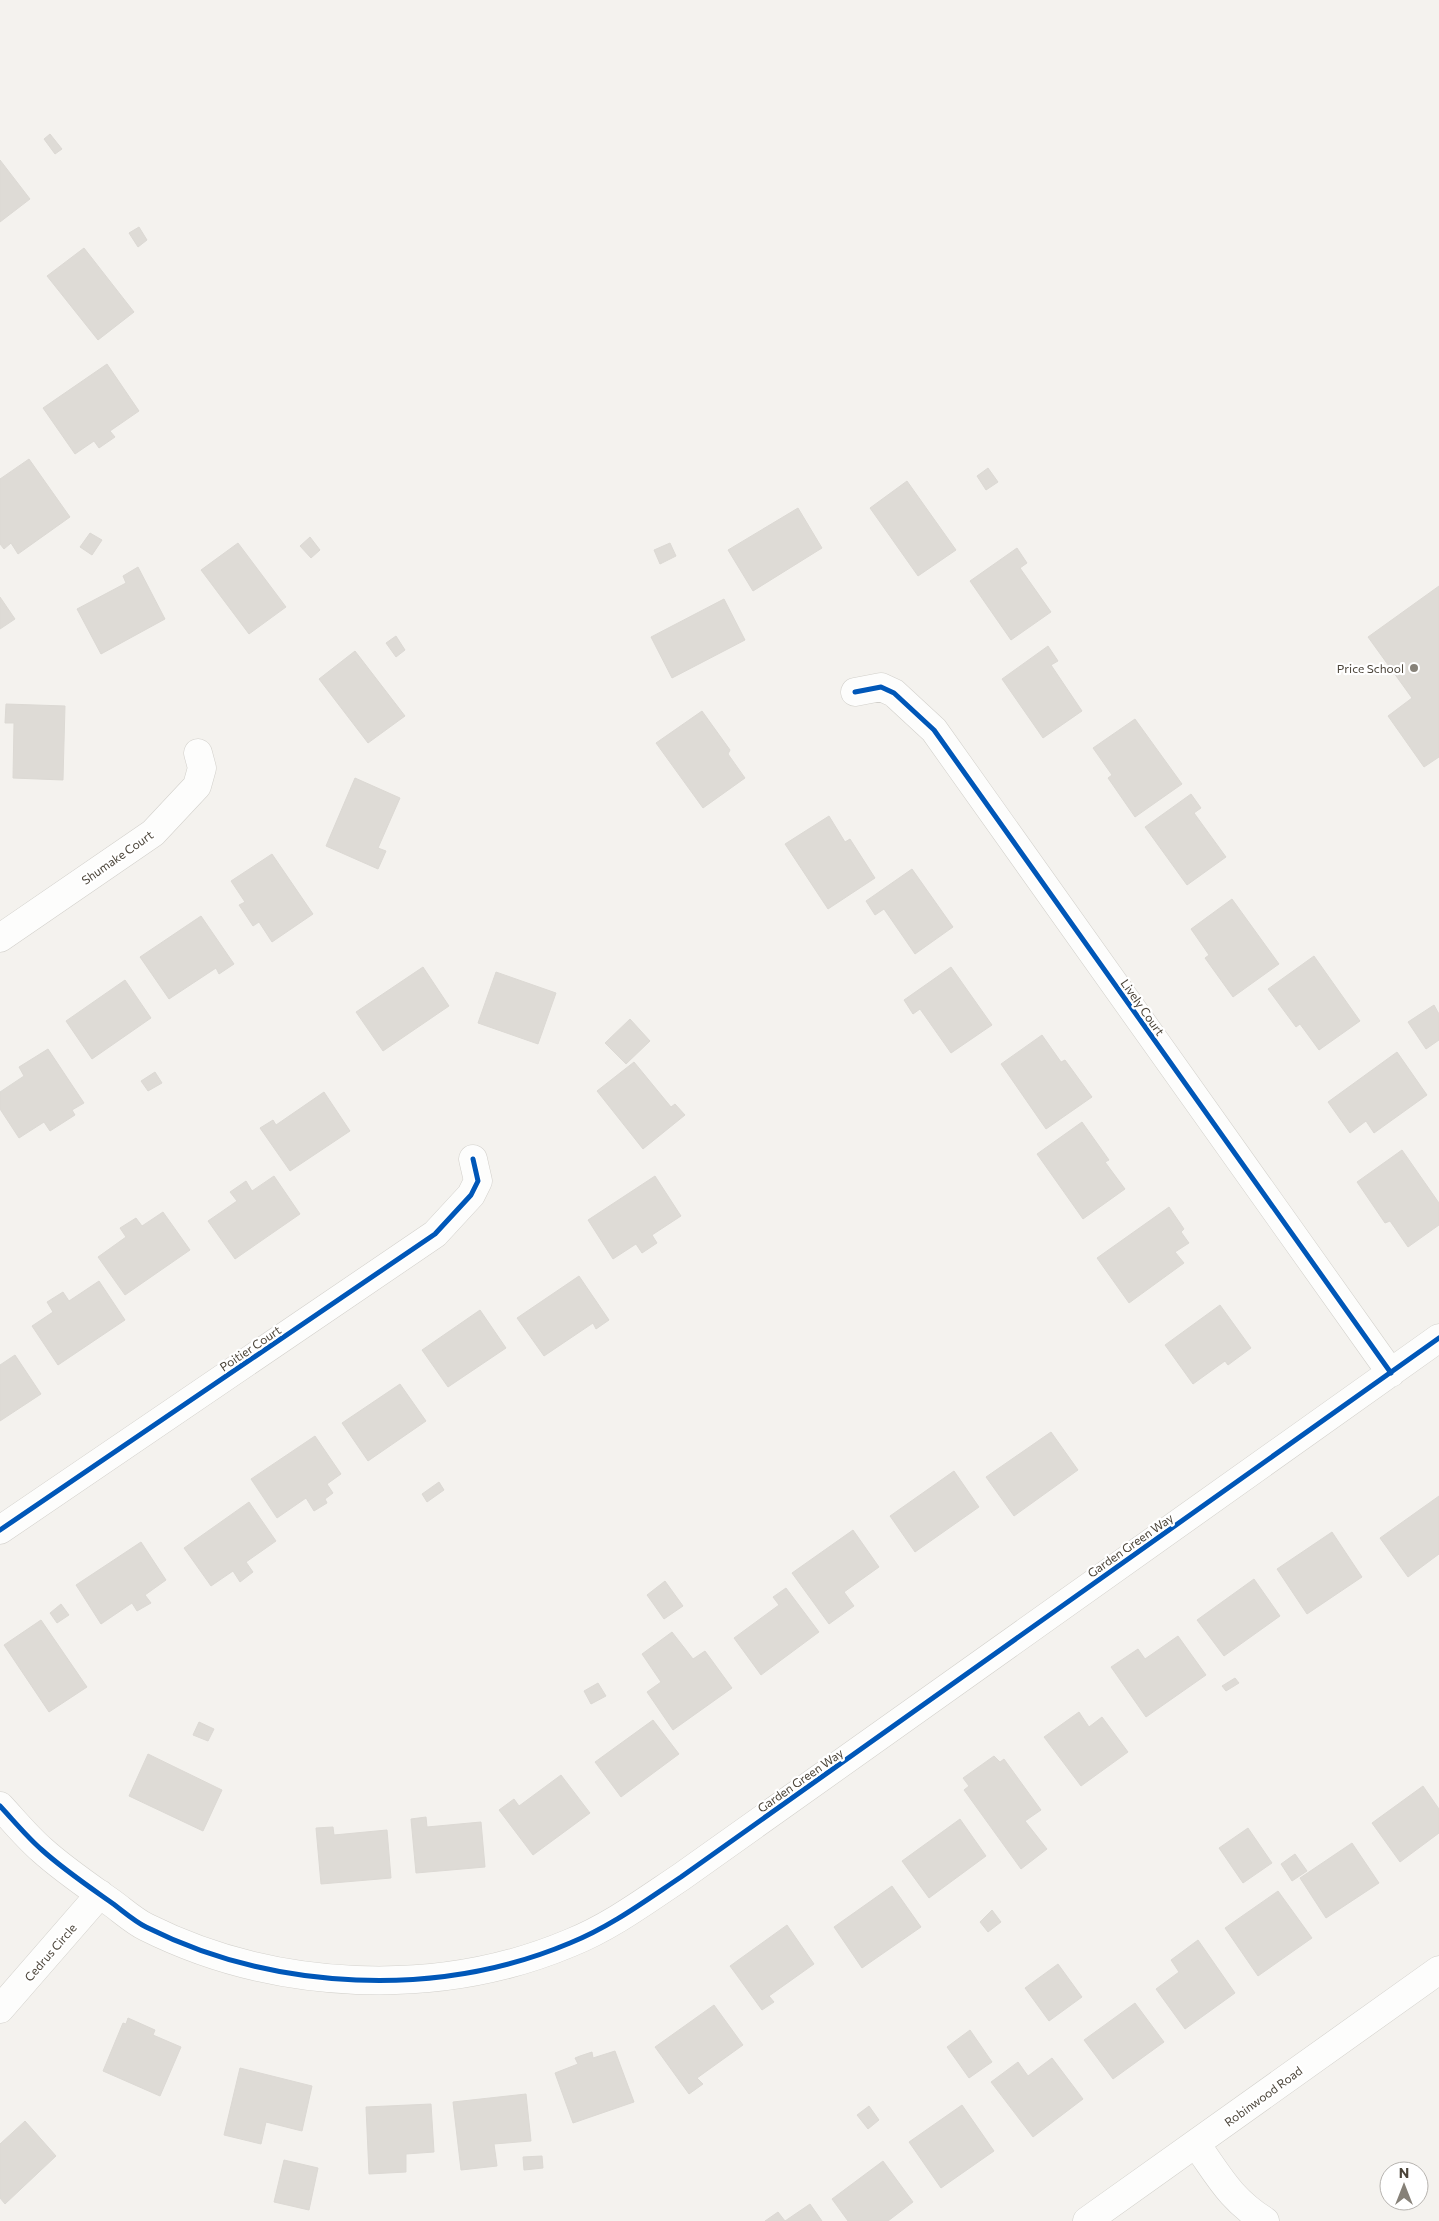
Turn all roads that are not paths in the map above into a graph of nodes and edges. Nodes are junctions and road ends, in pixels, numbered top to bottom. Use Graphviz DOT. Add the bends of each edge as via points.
graph roads {
  1 [pos="855,692"];
  2 [pos="198,752"];
  3 [pos="0,938"];
  4 [pos="473,1159"];
  5 [pos="1439,1338"];
  6 [pos="1391,1372"];
  7 [pos="0,1530"];
  8 [pos="0,1806"];
  9 [pos="100,1894"];
  10 [pos="1439,1970"];
  11 [pos="0,2009"];
  12 [pos="1196,2144"];
  13 [pos="1087,2221"];
  14 [pos="1264,2221"];
  1 -- 6 [label="street, Lively Court" via="881,687 894,693 934,730"];
  2 -- 3 [label="street, Shumake Court" via="202,768 197,786 153,833"];
  4 -- 7 [label="street, Poitier Court" via="478,1181 471,1195 435,1234"];
  5 -- 6 [label="street, Garden Green Way"];
  6 -- 9 [label="street, Garden Green Way" via="681,1877 613,1922 571,1943 525,1959 452,1975 395,1980 338,1979 281,1972 211,1956 144,1926"];
  8 -- 9 [label="street, Garden Green Way" via="42,1850"];
  9 -- 11 [label="street, Cedrus Circle"];
  10 -- 12 [label="street, Robinwood Road"];
  12 -- 13 [label="street, Robinwood Road"];
  12 -- 14 [label="street" via="1232,2196"];
}
